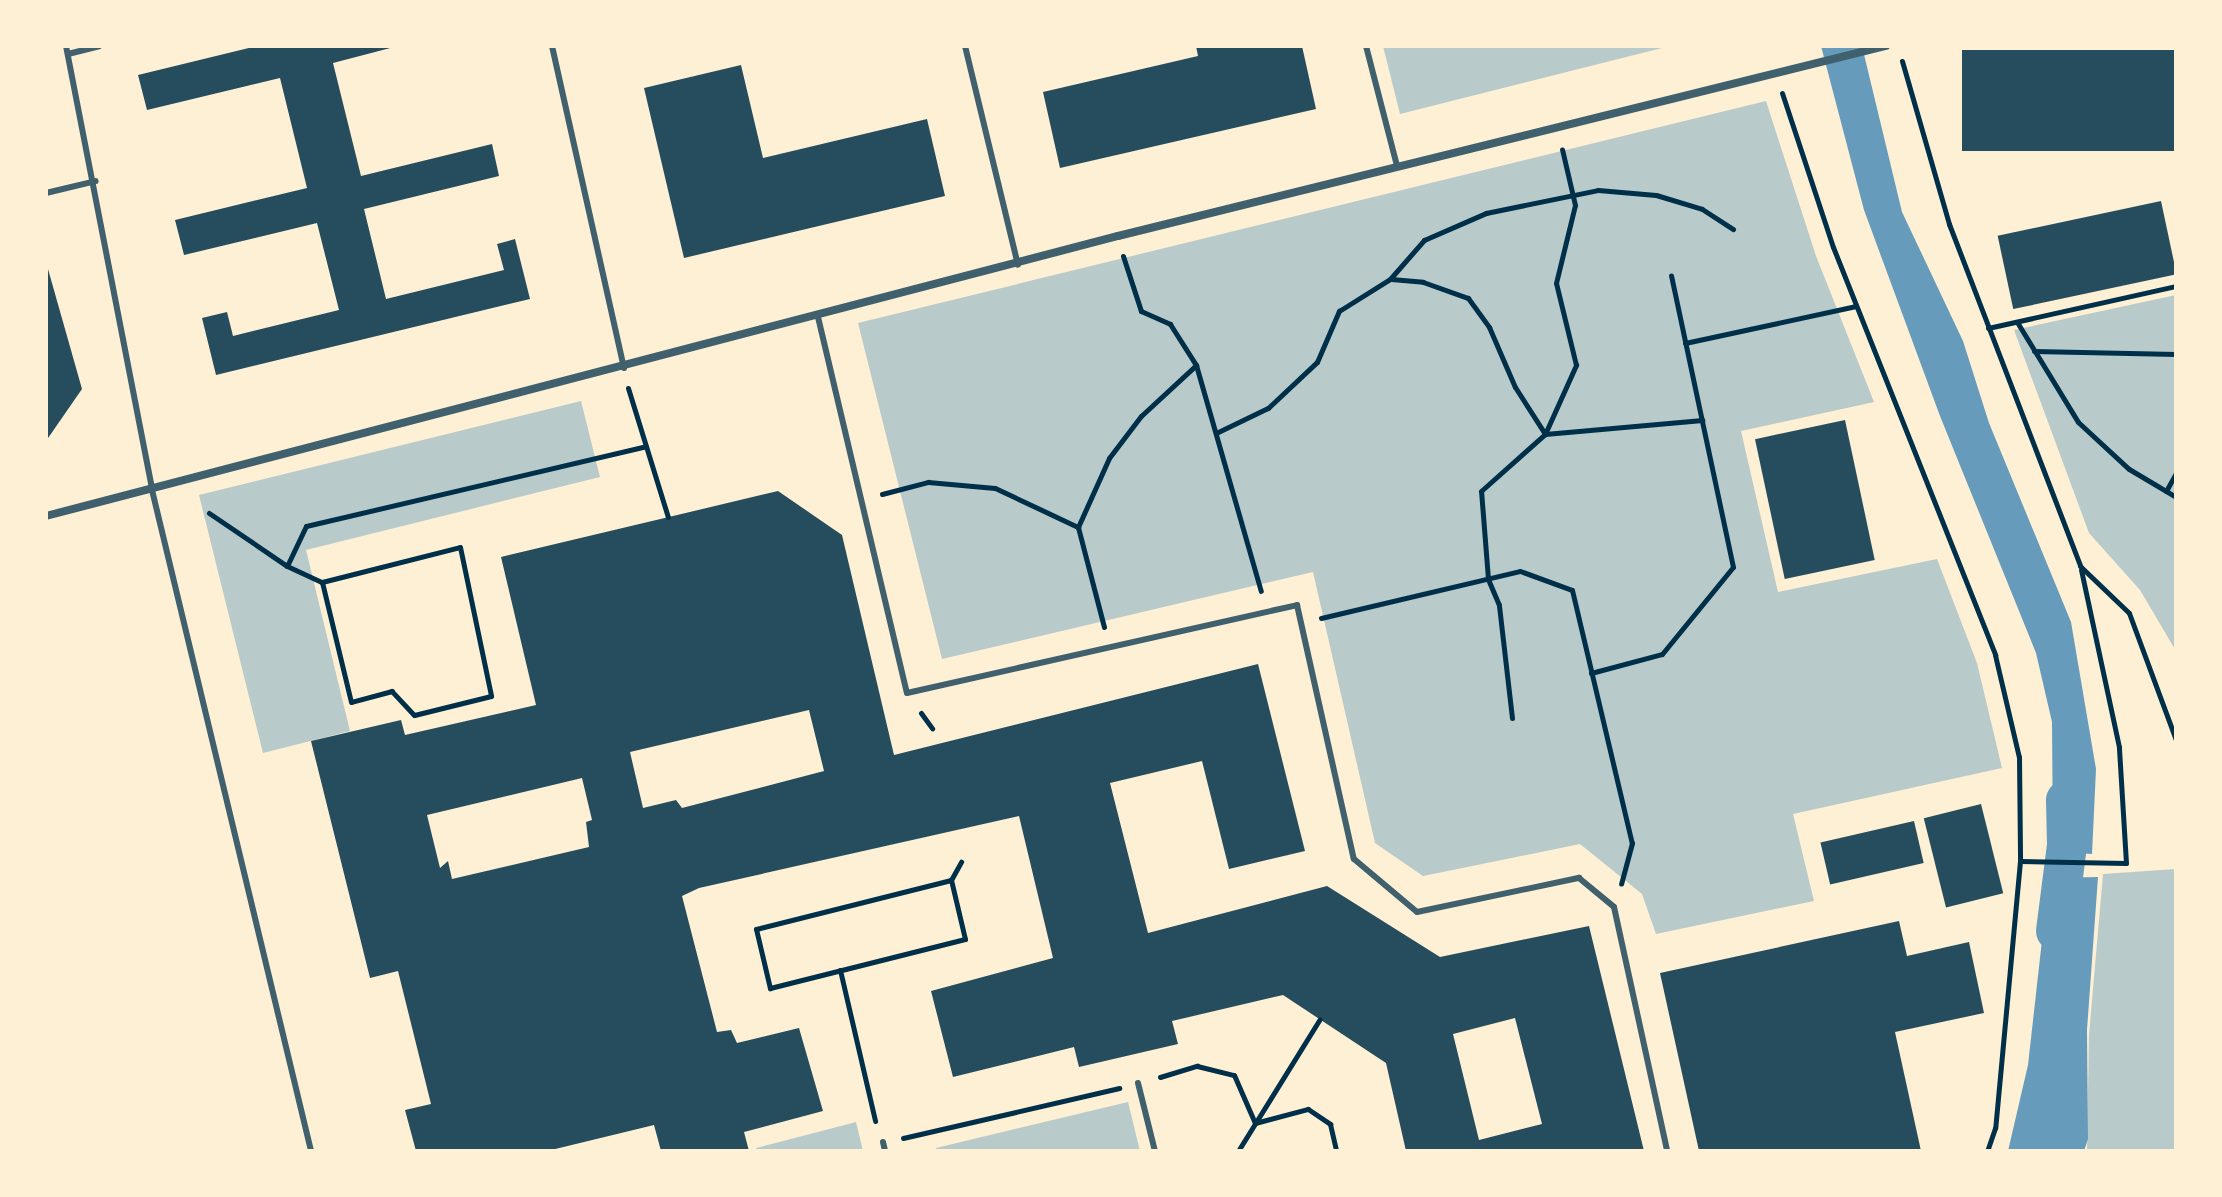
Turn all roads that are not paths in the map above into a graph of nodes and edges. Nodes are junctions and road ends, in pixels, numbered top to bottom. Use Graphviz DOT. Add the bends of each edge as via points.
graph roads {
  1 [pos="99,46"];
  2 [pos="552,46"];
  3 [pos="965,46"];
  4 [pos="1366,46"];
  5 [pos="1886,46"];
  6 [pos="67,50"];
  7 [pos="1397,166"];
  8 [pos="96,181"];
  9 [pos="46,193"];
  10 [pos="1018,265"];
  11 [pos="818,317"];
  12 [pos="624,368"];
  13 [pos="152,490"];
  14 [pos="46,516"];
  15 [pos="1138,1083"];
  16 [pos="883,1142"];
  17 [pos="311,1151"];
  18 [pos="885,1151"];
  19 [pos="1155,1151"];
  20 [pos="1667,1151"];
  1 -- 6 [label="lane"];
  2 -- 12 [label="lane"];
  3 -- 10 [label="lane"];
  4 -- 7 [label="lane"];
  5 -- 7 [label="street"];
  6 -- 8 [label="lane"];
  7 -- 10 [label="street"];
  8 -- 9 [label="lane"];
  8 -- 13 [label="lane"];
  10 -- 11 [label="street"];
  11 -- 12 [label="street"];
  11 -- 20 [label="lane" via="907,693 1297,605 1354,859 1417,912 1579,878 1614,907"];
  12 -- 13 [label="street"];
  13 -- 14 [label="street"];
  13 -- 17 [label="lane"];
  15 -- 19 [label="lane"];
  16 -- 18 [label="lane"];
}
